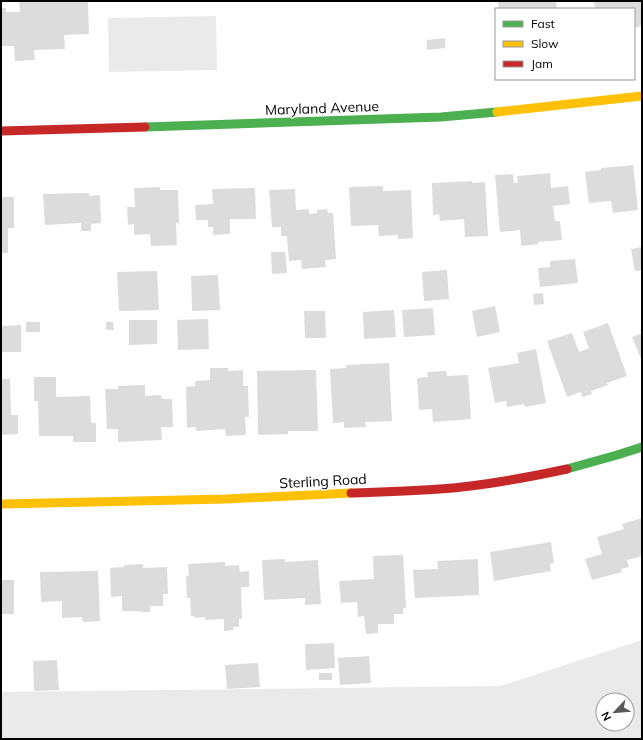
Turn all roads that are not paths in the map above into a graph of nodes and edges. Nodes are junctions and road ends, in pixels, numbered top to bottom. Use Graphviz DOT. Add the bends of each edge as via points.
graph roads {
  1 [pos="642,96"];
  2 [pos="1,131"];
  3 [pos="642,447"];
  4 [pos="1,504"];
  1 -- 2 [label="street, Maryland Avenue" via="441,117"];
  3 -- 4 [label="street, Sterling Road" via="539,476 462,488 234,499"];
}
